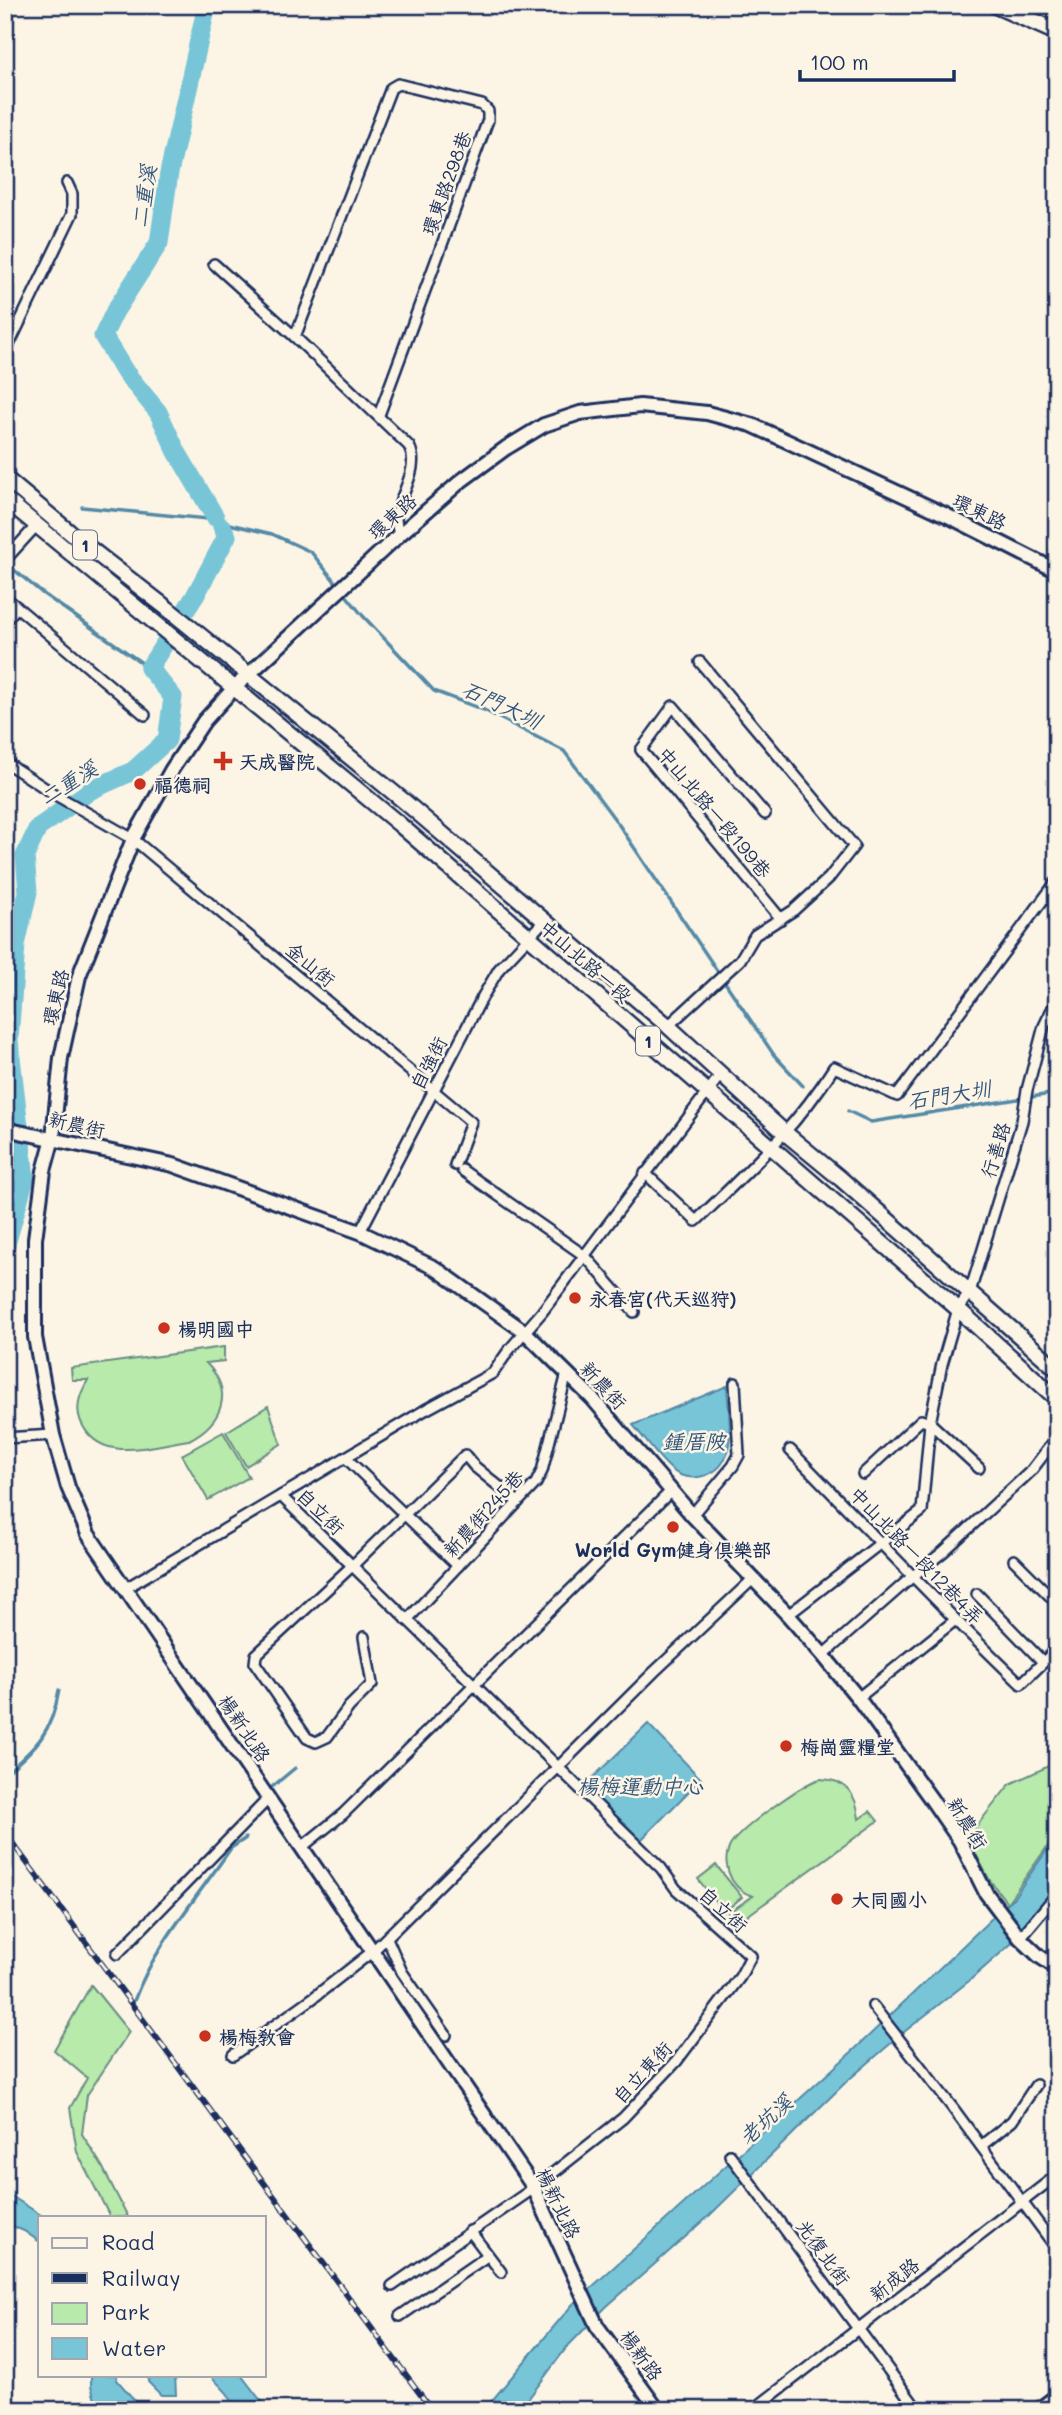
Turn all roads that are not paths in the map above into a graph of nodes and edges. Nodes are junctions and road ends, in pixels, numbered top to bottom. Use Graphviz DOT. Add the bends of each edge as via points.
graph roads {
  1 [pos="996,5"];
  2 [pos="1057,32"];
  3 [pos="67,183"];
  4 [pos="214,264"];
  5 [pos="295,337"];
  6 [pos="5,353"];
  7 [pos="379,415"];
  8 [pos="5,478"];
  9 [pos="5,499"];
  10 [pos="37,525"];
  11 [pos="399,535"];
  12 [pos="5,560"];
  13 [pos="1057,571"];
  14 [pos="5,597"];
  15 [pos="17,607"];
  16 [pos="5,621"];
  17 [pos="700,662"];
  18 [pos="249,675"];
  19 [pos="234,688"];
  20 [pos="145,715"];
  21 [pos="5,762"];
  22 [pos="765,814"];
  23 [pos="133,839"];
  24 [pos="1057,881"];
  25 [pos="781,919"];
  26 [pos="544,921"];
  27 [pos="529,936"];
  28 [pos="1057,999"];
  29 [pos="667,1026"];
  30 [pos="721,1074"];
  31 [pos="434,1089"];
  32 [pos="707,1093"];
  33 [pos="5,1129"];
  34 [pos="784,1132"];
  35 [pos="52,1138"];
  36 [pos="771,1149"];
  37 [pos="645,1173"];
  38 [pos="360,1232"];
  39 [pos="585,1256"];
  40 [pos="970,1292"];
  41 [pos="958,1309"];
  42 [pos="634,1312"];
  43 [pos="526,1332"];
  44 [pos="1057,1369"];
  45 [pos="567,1373"];
  46 [pos="735,1383"];
  47 [pos="1057,1399"];
  48 [pos="930,1423"];
  49 [pos="53,1436"];
  50 [pos="1057,1437"];
  51 [pos="5,1438"];
  52 [pos="790,1450"];
  53 [pos="346,1458"];
  54 [pos="978,1468"];
  55 [pos="863,1474"];
  56 [pos="671,1491"];
  57 [pos="281,1496"];
  58 [pos="518,1502"];
  59 [pos="403,1515"];
  60 [pos="692,1516"];
  61 [pos="883,1543"];
  62 [pos="1014,1560"];
  63 [pos="352,1566"];
  64 [pos="458,1566"];
  65 [pos="912,1576"];
  66 [pos="753,1579"];
  67 [pos="126,1588"];
  68 [pos="977,1594"];
  69 [pos="1057,1603"];
  70 [pos="788,1615"];
  71 [pos="407,1620"];
  72 [pos="954,1620"];
  73 [pos="364,1637"];
  74 [pos="1057,1649"];
  75 [pos="823,1655"];
  76 [pos="1042,1662"];
  77 [pos="474,1686"];
  78 [pos="858,1699"];
  79 [pos="558,1768"];
  80 [pos="269,1798"];
  81 [pos="302,1847"];
  82 [pos="1057,1895"];
  83 [pos="387,1938"];
  84 [pos="1020,1938"];
  85 [pos="373,1951"];
  86 [pos="117,1954"];
  87 [pos="751,1956"];
  88 [pos="1057,1968"];
  89 [pos="873,2006"];
  90 [pos="446,2035"];
  91 [pos="233,2056"];
  92 [pos="1036,2085"];
  93 [pos="981,2146"];
  94 [pos="732,2157"];
  95 [pos="1057,2175"];
  96 [pos="534,2188"];
  97 [pos="1023,2202"];
  98 [pos="470,2231"];
  99 [pos="1057,2249"];
  100 [pos="487,2256"];
  101 [pos="501,2272"];
  102 [pos="392,2286"];
  103 [pos="400,2316"];
  104 [pos="595,2323"];
  105 [pos="858,2328"];
  106 [pos="1057,2396"];
  107 [pos="657,2410"];
  108 [pos="753,2410"];
  109 [pos="918,2410"];
  110 [pos="1038,2410"];
  1 -- 2 [label="highway"];
  3 -- 6 [label="street" via="72,214"];
  4 -- 5 [label="street"];
  5 -- 7 [label="street"];
  5 -- 7 [label="street, 環東路298巷" via="391,88 398,84 482,105 488,120"];
  7 -- 11 [label="street" via="413,453 396,519"];
  8 -- 18 [label="main road, 中山北路一段 / 1"];
  9 -- 10 [label="main road, 1"];
  10 -- 12 [label="street"];
  10 -- 19 [label="main road, 中山北路一段 / 1"];
  11 -- 13 [label="street, 環東路" via="461,481 544,425 580,413 640,406 707,413 752,425"];
  11 -- 18 [label="street, 環東路"];
  14 -- 15 [label="street"];
  15 -- 16 [label="street"];
  15 -- 20 [label="street"];
  17 -- 25 [label="street" via="854,846 829,878"];
  18 -- 19 [label="street, 環東路"];
  18 -- 26 [label="main road, 中山北路一段 / 1"];
  19 -- 23 [label="street, 環東路" via="198,730"];
  19 -- 27 [label="main road, 中山北路一段 / 1"];
  21 -- 23 [label="street, 金山街"];
  22 -- 25 [label="street, 中山北路一段199巷" via="673,706 641,750"];
  23 -- 31 [label="street, 金山街"];
  23 -- 35 [label="street, 環東路" via="79,976 61,1058"];
  24 -- 34 [label="street" via="897,1096 834,1067"];
  25 -- 29 [label="street" via="755,935 740,960"];
  26 -- 27 [label="street, 自強街"];
  26 -- 29 [label="main road, 中山北路一段 / 1"];
  27 -- 31 [label="street, 自強街" via="494,978"];
  27 -- 32 [label="main road, 中山北路一段 / 1"];
  28 -- 40 [label="street, 行善路" via="1044,1026 1026,1105"];
  29 -- 30 [label="main road, 中山北路一段 / 1"];
  30 -- 32 [label="street, 自立街"];
  30 -- 34 [label="main road, 中山北路一段 / 1"];
  31 -- 38 [label="street, 自強街"];
  31 -- 39 [label="street, 金山街" via="471,1122 458,1168"];
  32 -- 36 [label="main road, 中山北路一段 / 1"];
  32 -- 37 [label="street, 自立街"];
  33 -- 35 [label="street, 新農街"];
  34 -- 36 [label="street"];
  34 -- 40 [label="main road, 中山北路一段 / 1"];
  35 -- 38 [label="street, 新農街" via="173,1165"];
  35 -- 49 [label="street, 楊新北路" via="35,1239 35,1337"];
  36 -- 37 [label="street" via="696,1221"];
  36 -- 41 [label="main road, 中山北路一段 / 1"];
  37 -- 39 [label="street, 自立街"];
  38 -- 43 [label="street, 新農街" via="435,1268"];
  39 -- 42 [label="street"];
  39 -- 43 [label="street, 自立街"];
  40 -- 41 [label="street, 行善路"];
  40 -- 44 [label="main road, 中山北路一段 / 1"];
  41 -- 47 [label="main road, 中山北路一段 / 1"];
  41 -- 48 [label="street, 行善路"];
  43 -- 45 [label="street, 新農街"];
  43 -- 53 [label="street, 自立街" via="493,1373"];
  45 -- 56 [label="street, 新農街"];
  45 -- 58 [label="street, 新農街245巷" via="542,1471"];
  46 -- 60 [label="street" via="738,1455"];
  48 -- 54 [label="street"];
  48 -- 55 [label="street" via="921,1420"];
  48 -- 61 [label="street, 行善路" via="922,1511"];
  49 -- 51 [label="street"];
  49 -- 67 [label="street, 楊新北路" via="88,1534"];
  50 -- 65 [label="street" via="1031,1471"];
  52 -- 61 [label="street, 中山北路一段12巷4弄"];
  53 -- 57 [label="street, 自立街"];
  53 -- 59 [label="street"];
  56 -- 60 [label="street, 新農街"];
  56 -- 77 [label="street"];
  57 -- 63 [label="street, 自立街"];
  57 -- 67 [label="street"];
  58 -- 59 [label="street" via="465,1455"];
  58 -- 64 [label="street, 新農街245巷"];
  59 -- 63 [label="street"];
  59 -- 64 [label="street"];
  60 -- 66 [label="street, 新農街"];
  61 -- 65 [label="street, 中山北路一段12巷4弄"];
  61 -- 70 [label="street"];
  62 -- 69 [label="street"];
  63 -- 71 [label="street, 自立街"];
  63 -- 73 [label="street" via="256,1655 254,1663 307,1738 316,1742 327,1737 372,1684"];
  64 -- 71 [label="street, 新農街245巷"];
  65 -- 72 [label="street, 中山北路一段12巷4弄"];
  65 -- 75 [label="street"];
  66 -- 70 [label="street, 新農街"];
  66 -- 79 [label="street"];
  67 -- 80 [label="street, 楊新北路"];
  68 -- 76 [label="street"];
  70 -- 75 [label="street, 新農街"];
  71 -- 77 [label="street, 自立街"];
  72 -- 76 [label="street, 中山北路一段12巷4弄" via="1020,1684"];
  72 -- 78 [label="street"];
  74 -- 76 [label="street"];
  75 -- 78 [label="street, 新農街"];
  77 -- 79 [label="street, 自立街"];
  77 -- 81 [label="street" via="343,1814"];
  78 -- 84 [label="street, 新農街" via="960,1841 986,1893"];
  79 -- 83 [label="street"];
  79 -- 87 [label="street, 自立街" via="677,1889"];
  80 -- 81 [label="street, 楊新北路"];
  80 -- 86 [label="street"];
  81 -- 85 [label="street, 楊新北路"];
  82 -- 84 [label="street"];
  83 -- 85 [label="street"];
  83 -- 90 [label="street" via="402,1972"];
  84 -- 88 [label="street"];
  85 -- 91 [label="street"];
  85 -- 96 [label="street, 楊新北路"];
  87 -- 96 [label="street, 自立東街" via="676,2062 623,2118"];
  89 -- 93 [label="street"];
  92 -- 93 [label="street" via="1012,2121"];
  93 -- 97 [label="street"];
  94 -- 105 [label="street, 光復北街"];
  95 -- 97 [label="street, 新成路"];
  96 -- 98 [label="street, 自立東街"];
  96 -- 104 [label="street, 楊新北路"];
  97 -- 99 [label="street"];
  97 -- 105 [label="street, 新成路"];
  98 -- 100 [label="street"];
  98 -- 102 [label="street, 自立東街"];
  100 -- 101 [label="street"];
  100 -- 103 [label="street"];
  104 -- 107 [label="street, 楊新路"];
  105 -- 108 [label="street, 新成路"];
  105 -- 109 [label="street, 光復北街"];
  106 -- 110 [label="street"];
}
